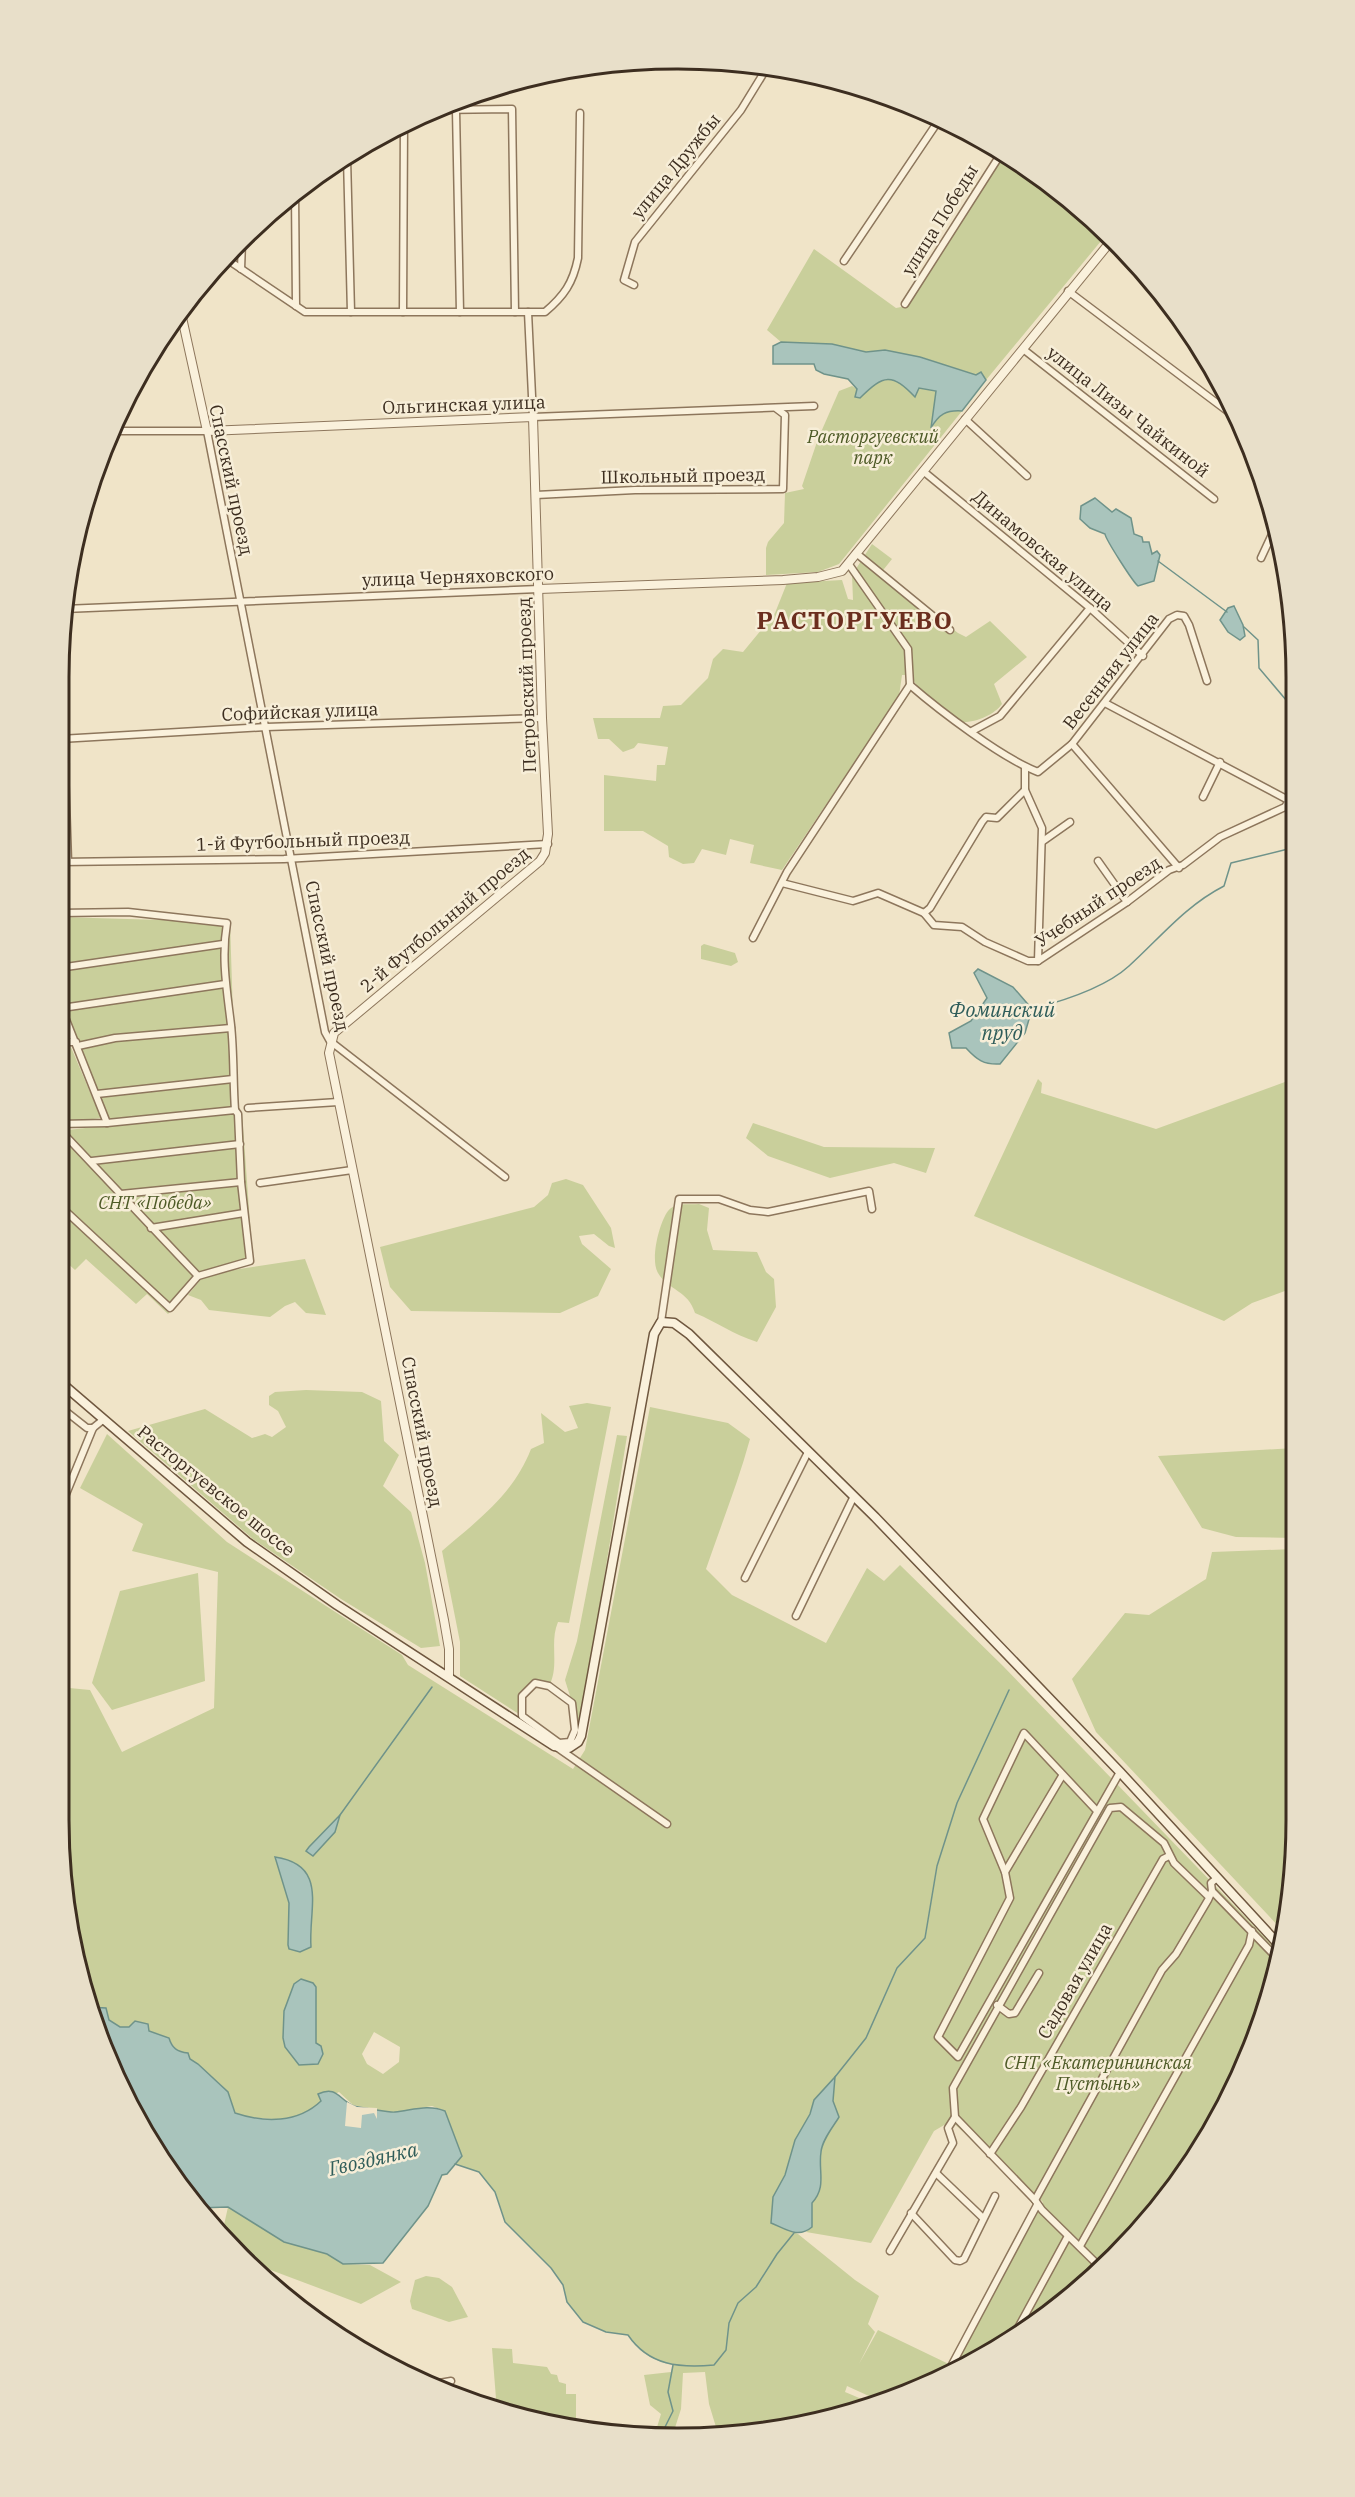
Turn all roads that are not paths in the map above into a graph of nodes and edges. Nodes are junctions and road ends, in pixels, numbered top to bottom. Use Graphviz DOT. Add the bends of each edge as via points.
graph roads {
  1 [pos="762,75"];
  2 [pos="456,110"];
  3 [pos="458,110"];
  4 [pos="580,113"];
  5 [pos="935,126"];
  6 [pos="404,134"];
  7 [pos="997,160"];
  8 [pos="347,167"];
  9 [pos="295,205"];
  10 [pos="1107,246"];
  11 [pos="242,253"];
  12 [pos="844,261"];
  13 [pos="232,263"];
  14 [pos="241,269"];
  15 [pos="634,285"];
  16 [pos="1068,291"];
  17 [pos="905,304"];
  18 [pos="296,306"];
  19 [pos="351,312"];
  20 [pos="403,312"];
  21 [pos="460,312"];
  22 [pos="515,312"];
  23 [pos="528,312"];
  24 [pos="183,323"];
  25 [pos="1023,349"];
  26 [pos="814,406"];
  27 [pos="1223,408"];
  28 [pos="777,409"];
  29 [pos="533,417"];
  30 [pos="965,419"];
  31 [pos="207,430"];
  32 [pos="121,431"];
  33 [pos="923,471"];
  34 [pos="1027,476"];
  35 [pos="536,495"];
  36 [pos="1214,499"];
  37 [pos="1270,540"];
  38 [pos="856,553"];
  39 [pos="1261,558"];
  40 [pos="848,563"];
  41 [pos="539,589"];
  42 [pos="241,601"];
  43 [pos="1090,608"];
  44 [pos="73,609"];
  45 [pos="950,630"];
  46 [pos="1143,656"];
  47 [pos="1207,681"];
  48 [pos="910,685"];
  49 [pos="1105,703"];
  50 [pos="542,718"];
  51 [pos="266,728"];
  52 [pos="972,731"];
  53 [pos="69,739"];
  54 [pos="1072,744"];
  55 [pos="1220,762"];
  56 [pos="1025,767"];
  57 [pos="1026,790"];
  58 [pos="1203,797"];
  59 [pos="1286,799"];
  60 [pos="1286,806"];
  61 [pos="1070,822"];
  62 [pos="1043,841"];
  63 [pos="548,844"];
  64 [pos="291,859"];
  65 [pos="1098,861"];
  66 [pos="69,862"];
  67 [pos="1179,868"];
  68 [pos="782,883"];
  69 [pos="1127,902"];
  70 [pos="69,913"];
  71 [pos="924,913"];
  72 [pos="753,938"];
  73 [pos="223,944"];
  74 [pos="1038,961"];
  75 [pos="69,967"];
  76 [pos="225,984"];
  77 [pos="69,1004"];
  78 [pos="69,1026"];
  79 [pos="231,1028"];
  80 [pos="330,1041"];
  81 [pos="69,1043"];
  82 [pos="77,1044"];
  83 [pos="233,1079"];
  84 [pos="97,1094"];
  85 [pos="338,1102"];
  86 [pos="248,1108"];
  87 [pos="236,1112"];
  88 [pos="107,1123"];
  89 [pos="69,1128"];
  90 [pos="69,1137"];
  91 [pos="240,1144"];
  92 [pos="92,1161"];
  93 [pos="352,1170"];
  94 [pos="505,1177"];
  95 [pos="241,1182"];
  96 [pos="260,1183"];
  97 [pos="121,1194"];
  98 [pos="872,1209"];
  99 [pos="244,1213"];
  100 [pos="69,1214"];
  101 [pos="151,1228"];
  102 [pos="198,1276"];
  103 [pos="661,1322"];
  104 [pos="69,1389"];
  105 [pos="69,1414"];
  106 [pos="104,1419"];
  107 [pos="93,1428"];
  108 [pos="808,1452"];
  109 [pos="69,1487"];
  110 [pos="854,1496"];
  111 [pos="745,1578"];
  112 [pos="796,1616"];
  113 [pos="449,1676"];
  114 [pos="570,1742"];
  115 [pos="554,1746"];
  116 [pos="1120,1772"];
  117 [pos="1062,1776"];
  118 [pos="1097,1811"];
  119 [pos="667,1824"];
  120 [pos="1169,1856"];
  121 [pos="1005,1872"];
  122 [pos="1217,1878"];
  123 [pos="1210,1893"];
  124 [pos="1252,1931"];
  125 [pos="1274,1939"];
  126 [pos="1271,1951"];
  127 [pos="1039,1974"];
  128 [pos="997,2005"];
  129 [pos="955,2117"];
  130 [pos="990,2154"];
  131 [pos="936,2173"];
  132 [pos="995,2196"];
  133 [pos="1036,2202"];
  134 [pos="911,2213"];
  135 [pos="984,2218"];
  136 [pos="1068,2236"];
  137 [pos="1080,2246"];
  138 [pos="890,2251"];
  139 [pos="1095,2262"];
  140 [pos="1022,2321"];
  141 [pos="953,2361"];
  142 [pos="451,2381"];
  143 [pos="445,2382"];
  1 -- 15 [label="street, улица Дружбы" via="741,110 634,242 624,280"];
  2 -- 21 [label="street"];
  3 -- 22 [label="street" via="512,109"];
  4 -- 23 [label="street" via="578,258 574,276 565,295 545,312"];
  5 -- 12 [label="street"];
  6 -- 20 [label="street"];
  7 -- 17 [label="street, улица Победы"];
  8 -- 19 [label="street"];
  9 -- 18 [label="street"];
  10 -- 16 [label="street"];
  11 -- 14 [label="street"];
  13 -- 14 [label="street"];
  14 -- 18 [label="street"];
  16 -- 25 [label="street"];
  16 -- 27 [label="street"];
  18 -- 19 [label="street" via="305,312"];
  19 -- 20 [label="street"];
  20 -- 21 [label="street"];
  21 -- 22 [label="street"];
  22 -- 23 [label="street"];
  23 -- 29 [label="street"];
  24 -- 31 [label="street, Спасский проезд"];
  25 -- 30 [label="street"];
  25 -- 36 [label="street, улица Лизы Чайкиной"];
  26 -- 28 [label="street, Ольгинская улица"];
  28 -- 29 [label="street, Ольгинская улица"];
  28 -- 35 [label="street, Школьный проезд" via="785,415 783,489"];
  29 -- 31 [label="street, Ольгинская улица"];
  29 -- 35 [label="street, Петровский проезд"];
  30 -- 33 [label="street"];
  30 -- 34 [label="street"];
  31 -- 32 [label="street, Ольгинская улица"];
  31 -- 42 [label="street, Спасский проезд"];
  33 -- 38 [label="street"];
  33 -- 43 [label="street, Динамовская улица"];
  35 -- 41 [label="street, Петровский проезд"];
  37 -- 39 [label="street"];
  38 -- 40 [label="street"];
  38 -- 45 [label="street"];
  40 -- 41 [label="street, улица Черняховского" via="842,571 818,577"];
  40 -- 48 [label="street" via="908,649"];
  41 -- 42 [label="street, улица Черняховского"];
  41 -- 50 [label="street, Петровский проезд"];
  42 -- 44 [label="street, улица Черняховского"];
  42 -- 51 [label="street, Спасский проезд"];
  43 -- 46 [label="street, Динамовская улица"];
  43 -- 52 [label="street" via="1000,716"];
  46 -- 47 [label="street, Весенняя улица" via="1169,620 1184,616"];
  46 -- 49 [label="street, Весенняя улица"];
  48 -- 52 [label="street"];
  48 -- 68 [label="street"];
  49 -- 54 [label="street, Весенняя улица"];
  49 -- 55 [label="street"];
  50 -- 51 [label="street, Софийская улица"];
  50 -- 63 [label="street, Петровский проезд"];
  51 -- 53 [label="street, Софийская улица"];
  51 -- 64 [label="street, Спасский проезд"];
  52 -- 56 [label="street"];
  54 -- 56 [label="street, Весенняя улица" via="1038,772"];
  54 -- 67 [label="street"];
  55 -- 58 [label="street"];
  55 -- 59 [label="street"];
  56 -- 57 [label="street"];
  57 -- 62 [label="street" via="1042,828"];
  57 -- 71 [label="street" via="997,818 986,817"];
  60 -- 67 [label="street, Учебный проезд" via="1220,837"];
  61 -- 62 [label="street"];
  62 -- 74 [label="street"];
  63 -- 64 [label="street, 1-й Футбольный проезд"];
  63 -- 80 [label="street, 2-й Футбольный проезд" via="540,861"];
  64 -- 66 [label="street, 1-й Футбольный проезд"];
  64 -- 80 [label="street, Спасский проезд" via="325,1032"];
  65 -- 69 [label="street"];
  67 -- 69 [label="street, Учебный проезд" via="1168,870"];
  68 -- 71 [label="street, Учебный проезд" via="853,901 878,893"];
  68 -- 72 [label="street"];
  69 -- 74 [label="street, Учебный проезд"];
  70 -- 73 [label="street" via="128,912 227,923"];
  71 -- 74 [label="street, Учебный проезд" via="934,925 962,927 985,942 1028,961"];
  73 -- 75 [label="street"];
  73 -- 76 [label="street"];
  76 -- 77 [label="street"];
  76 -- 79 [label="street"];
  78 -- 82 [label="street"];
  79 -- 82 [label="street"];
  79 -- 83 [label="street"];
  80 -- 85 [label="street, Спасский проезд"];
  80 -- 94 [label="street"];
  81 -- 82 [label="street"];
  82 -- 84 [label="street"];
  83 -- 84 [label="street"];
  83 -- 87 [label="street"];
  84 -- 88 [label="street"];
  85 -- 86 [label="street"];
  85 -- 93 [label="street, Спасский проезд"];
  87 -- 88 [label="street"];
  87 -- 91 [label="street"];
  88 -- 89 [label="street"];
  90 -- 92 [label="street"];
  91 -- 92 [label="street"];
  91 -- 95 [label="street"];
  92 -- 97 [label="street"];
  93 -- 96 [label="street"];
  93 -- 113 [label="street, Спасский проезд" via="449,1649"];
  95 -- 97 [label="street"];
  95 -- 99 [label="street"];
  97 -- 101 [label="street"];
  98 -- 103 [label="street" via="869,1191 768,1212 719,1199 679,1199"];
  99 -- 101 [label="street"];
  99 -- 102 [label="street" via="250,1261"];
  100 -- 102 [label="street" via="170,1308"];
  101 -- 102 [label="street"];
  103 -- 108 [label="main road" via="681,1327"];
  103 -- 115 [label="main road" via="651,1349 581,1736 569,1748"];
  104 -- 106 [label="main road, Расторгуевское шоссе"];
  105 -- 107 [label="street" via="87,1428"];
  106 -- 107 [label="street"];
  106 -- 113 [label="main road, Расторгуевское шоссе" via="247,1542"];
  107 -- 109 [label="street"];
  108 -- 110 [label="main road"];
  108 -- 111 [label="street"];
  110 -- 112 [label="street"];
  110 -- 116 [label="main road"];
  113 -- 115 [label="main road, Расторгуевское шоссе"];
  114 -- 114 [label="street" via="559,1743 522,1716 522,1696 535,1683 549,1686 572,1703 575,1730"];
  115 -- 119 [label="street"];
  116 -- 118 [label="street"];
  116 -- 122 [label="main road"];
  117 -- 118 [label="street"];
  117 -- 121 [label="street"];
  117 -- 121 [label="street" via="1024,1732 982,1819"];
  118 -- 121 [label="street" via="958,2057 938,2037 1010,1899"];
  120 -- 123 [label="street"];
  120 -- 128 [label="street" via="1164,1843 1140,1821 1121,1807 1110,1808"];
  120 -- 130 [label="street, Садовая улица" via="1163,1858 1021,2107"];
  122 -- 123 [label="street"];
  122 -- 125 [label="main road"];
  123 -- 124 [label="street"];
  123 -- 133 [label="street" via="1176,1954 1162,1970"];
  124 -- 126 [label="street"];
  124 -- 137 [label="street" via="1249,1945"];
  127 -- 128 [label="street" via="1015,2013 1009,2014"];
  128 -- 129 [label="street" via="953,2088"];
  129 -- 130 [label="street"];
  129 -- 131 [label="street" via="948,2128 953,2142"];
  130 -- 133 [label="street"];
  131 -- 134 [label="street"];
  131 -- 135 [label="street"];
  132 -- 135 [label="street"];
  133 -- 136 [label="street"];
  133 -- 141 [label="street"];
  134 -- 135 [label="street" via="960,2261"];
  134 -- 138 [label="street"];
  136 -- 137 [label="street"];
  136 -- 140 [label="street"];
  137 -- 139 [label="street"];
  142 -- 143 [label="street"];
}
